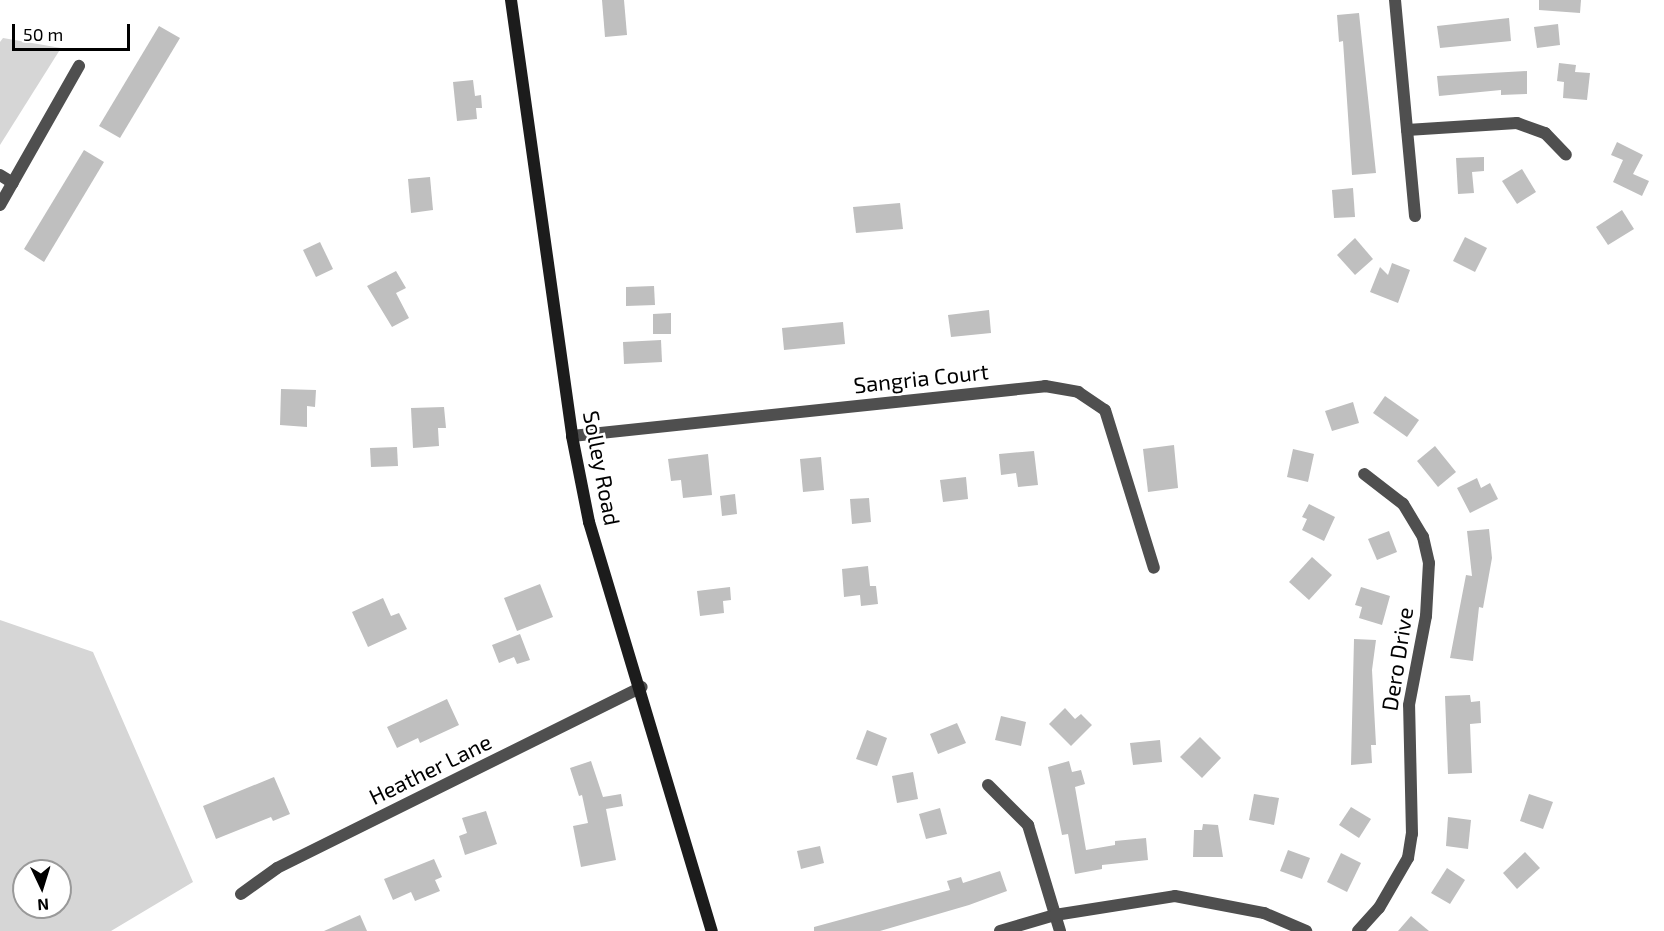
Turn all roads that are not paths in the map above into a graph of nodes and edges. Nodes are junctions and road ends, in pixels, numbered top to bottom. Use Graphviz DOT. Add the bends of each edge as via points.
graph roads {
  1 [pos="511,0"];
  2 [pos="1395,0"];
  3 [pos="79,66"];
  4 [pos="1407,130"];
  5 [pos="1566,155"];
  6 [pos="0,175"];
  7 [pos="13,183"];
  8 [pos="0,205"];
  9 [pos="1414,216"];
  10 [pos="572,436"];
  11 [pos="1364,474"];
  12 [pos="1154,568"];
  13 [pos="642,687"];
  14 [pos="988,785"];
  15 [pos="241,894"];
  16 [pos="1055,915"];
  17 [pos="712,931"];
  18 [pos="1000,931"];
  19 [pos="1060,931"];
  20 [pos="1306,931"];
  21 [pos="1358,931"];
  1 -- 10 [label="main road, Solley Road"];
  2 -- 4 [label="street"];
  3 -- 7 [label="street"];
  4 -- 5 [label="street" via="1517,123 1545,133"];
  4 -- 9 [label="street"];
  6 -- 7 [label="street"];
  7 -- 8 [label="street"];
  10 -- 12 [label="street, Sangria Court" via="1045,386 1078,392 1105,410"];
  10 -- 13 [label="main road, Solley Road" via="590,522"];
  11 -- 21 [label="street, Dero Drive" via="1403,504 1423,537 1429,564 1426,616 1409,705 1412,834 1408,858 1379,908"];
  13 -- 15 [label="street, Heather Lane" via="277,868"];
  13 -- 17 [label="main road, Solley Road"];
  14 -- 16 [label="street" via="1028,825"];
  16 -- 18 [label="street"];
  16 -- 19 [label="street"];
  16 -- 20 [label="street" via="1175,896 1264,913"];
}
